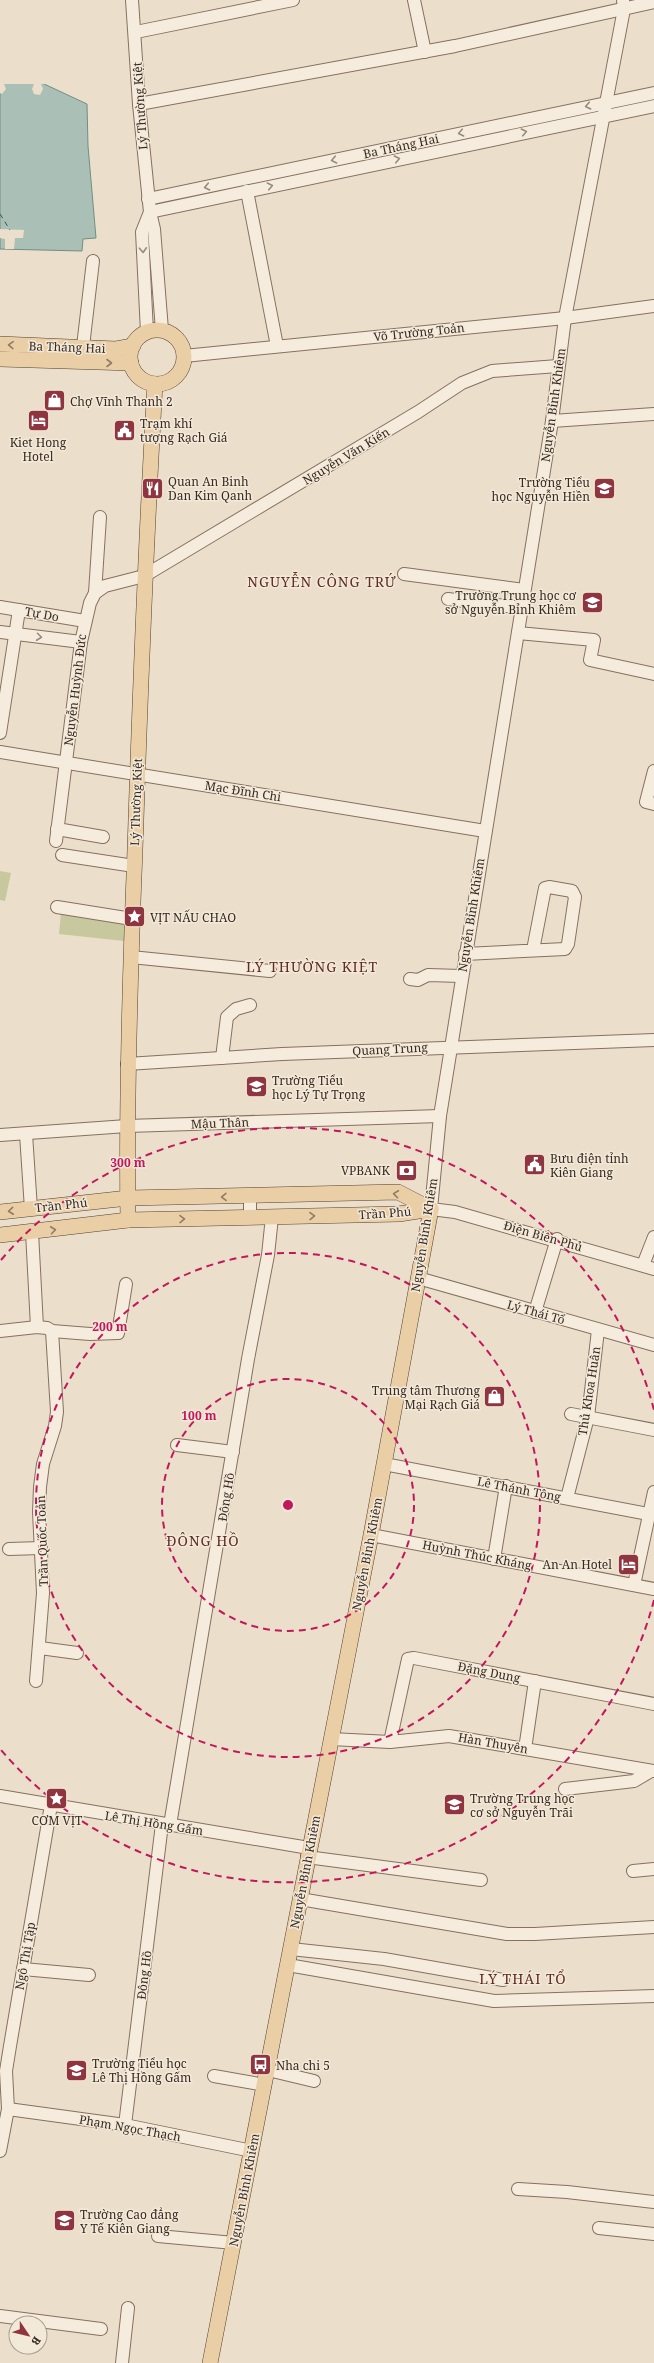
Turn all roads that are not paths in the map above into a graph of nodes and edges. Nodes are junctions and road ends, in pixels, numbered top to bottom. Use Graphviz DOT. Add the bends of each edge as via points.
graph roads {
  1 [pos="132,0"];
  2 [pos="293,0"];
  3 [pos="414,0"];
  4 [pos="654,2"];
  5 [pos="624,5"];
  6 [pos="136,32"];
  7 [pos="425,52"];
  8 [pos="654,93"];
  9 [pos="607,102"];
  10 [pos="139,104"];
  11 [pos="654,106"];
  12 [pos="603,115"];
  13 [pos="369,159"];
  14 [pos="247,191"];
  15 [pos="148,200"];
  16 [pos="150,212"];
  17 [pos="93,261"];
  18 [pos="654,306"];
  19 [pos="565,318"];
  20 [pos="154,331"];
  21 [pos="0,344"];
  22 [pos="133,346"];
  23 [pos="277,346"];
  24 [pos="82,355"];
  25 [pos="184,356"];
  26 [pos="0,359"];
  27 [pos="131,362"];
  28 [pos="558,366"];
  29 [pos="155,384"];
  30 [pos="654,414"];
  31 [pos="552,421"];
  32 [pos="100,517"];
  33 [pos="404,574"];
  34 [pos="144,576"];
  35 [pos="524,590"];
  36 [pos="95,593"];
  37 [pos="448,598"];
  38 [pos="0,607"];
  39 [pos="522,608"];
  40 [pos="19,610"];
  41 [pos="85,621"];
  42 [pos="0,632"];
  43 [pos="518,633"];
  44 [pos="15,634"];
  45 [pos="81,642"];
  46 [pos="654,674"];
  47 [pos="0,733"];
  48 [pos="0,752"];
  49 [pos="66,764"];
  50 [pos="654,771"];
  51 [pos="137,774"];
  52 [pos="654,804"];
  53 [pos="485,831"];
  54 [pos="103,837"];
  55 [pos="62,855"];
  56 [pos="134,866"];
  57 [pos="57,907"];
  58 [pos="132,919"];
  59 [pos="533,950"];
  60 [pos="465,954"];
  61 [pos="131,957"];
  62 [pos="270,971"];
  63 [pos="461,976"];
  64 [pos="410,979"];
  65 [pos="250,1005"];
  66 [pos="654,1040"];
  67 [pos="451,1047"];
  68 [pos="222,1058"];
  69 [pos="127,1064"];
  70 [pos="440,1116"];
  71 [pos="127,1126"];
  72 [pos="26,1134"];
  73 [pos="0,1135"];
  74 [pos="250,1196"];
  75 [pos="128,1198"];
  76 [pos="31,1208"];
  77 [pos="431,1209"];
  78 [pos="0,1212"];
  79 [pos="250,1217"];
  80 [pos="272,1217"];
  81 [pos="128,1220"];
  82 [pos="32,1232"];
  83 [pos="0,1235"];
  84 [pos="654,1237"];
  85 [pos="557,1239"];
  86 [pos="649,1267"];
  87 [pos="418,1278"];
  88 [pos="126,1284"];
  89 [pos="535,1312"];
  90 [pos="37,1327"];
  91 [pos="598,1330"];
  92 [pos="0,1331"];
  93 [pos="52,1331"];
  94 [pos="654,1346"];
  95 [pos="570,1414"];
  96 [pos="588,1417"];
  97 [pos="654,1430"];
  98 [pos="177,1444"];
  99 [pos="233,1452"];
  100 [pos="384,1464"];
  101 [pos="506,1486"];
  102 [pos="654,1492"];
  103 [pos="567,1498"];
  104 [pos="652,1515"];
  105 [pos="371,1535"];
  106 [pos="41,1548"];
  107 [pos="9,1549"];
  108 [pos="494,1559"];
  109 [pos="634,1585"];
  110 [pos="654,1589"];
  111 [pos="40,1648"];
  112 [pos="76,1653"];
  113 [pos="36,1681"];
  114 [pos="535,1681"];
  115 [pos="654,1704"];
  116 [pos="331,1739"];
  117 [pos="390,1742"];
  118 [pos="524,1749"];
  119 [pos="652,1771"];
  120 [pos="565,1789"];
  121 [pos="0,1796"];
  122 [pos="51,1805"];
  123 [pos="166,1825"];
  124 [pos="308,1852"];
  125 [pos="654,1869"];
  126 [pos="634,1871"];
  127 [pos="481,1880"];
  128 [pos="300,1899"];
  129 [pos="654,1926"];
  130 [pos="291,1949"];
  131 [pos="288,1965"];
  132 [pos="23,1969"];
  133 [pos="89,1975"];
  134 [pos="502,1980"];
  135 [pos="654,1996"];
  136 [pos="268,2070"];
  137 [pos="214,2076"];
  138 [pos="314,2081"];
  139 [pos="265,2085"];
  140 [pos="4,2116"];
  141 [pos="125,2125"];
  142 [pos="0,2151"];
  143 [pos="252,2151"];
  144 [pos="518,2189"];
  145 [pos="654,2202"];
  146 [pos="599,2228"];
  147 [pos="654,2234"];
  148 [pos="158,2236"];
  149 [pos="234,2243"];
  150 [pos="128,2308"];
  151 [pos="0,2316"];
  152 [pos="102,2329"];
  153 [pos="122,2363"];
  154 [pos="210,2363"];
  1 -- 6 [label="street, Lý Thường Kiệt"];
  2 -- 6 [label="street"];
  3 -- 7 [label="street"];
  4 -- 5 [label="street"];
  5 -- 7 [label="street"];
  5 -- 9 [label="street, Nguyễn Bỉnh Khiêm"];
  6 -- 10 [label="street, Lý Thường Kiệt"];
  7 -- 10 [label="street"];
  8 -- 9 [label="street, Ba Tháng Hai"];
  9 -- 12 [label="street, Nguyễn Bỉnh Khiêm"];
  9 -- 13 [label="street, Ba Tháng Hai, one-way"];
  10 -- 15 [label="street, Lý Thường Kiệt"];
  11 -- 12 [label="street, Ba Tháng Hai"];
  13 -- 12 [label="street, Ba Tháng Hai, one-way"];
  12 -- 19 [label="street, Nguyễn Bỉnh Khiêm"];
  14 -- 13 [label="street, Ba Tháng Hai, one-way"];
  13 -- 15 [label="street, Ba Tháng Hai, one-way"];
  14 -- 16 [label="street, Ba Tháng Hai"];
  14 -- 23 [label="street"];
  15 -- 16 [label="street, Lý Thường Kiệt"];
  16 -- 20 [label="street, Lý Thường Kiệt" via="154,229"];
  17 -- 24 [label="street"];
  18 -- 19 [label="street, Võ Trường Toản"];
  19 -- 23 [label="street, Võ Trường Toản"];
  19 -- 28 [label="street, Nguyễn Bỉnh Khiêm"];
  20 -- 22 [label="main road" via="137,340"];
  20 -- 25 [label="main road" via="178,339"];
  24 -- 21 [label="main road, Ba Tháng Hai, one-way"];
  22 -- 24 [label="main road, Ba Tháng Hai"];
  22 -- 27 [label="main road"];
  23 -- 25 [label="street, Võ Trường Toản"];
  24 -- 26 [label="main road, Ba Tháng Hai"];
  24 -- 27 [label="main road, Ba Tháng Hai, one-way"];
  25 -- 29 [label="main road" via="183,365 173,379"];
  27 -- 29 [label="main road" via="139,377"];
  28 -- 31 [label="street, Nguyễn Bỉnh Khiêm"];
  28 -- 34 [label="street, Nguyễn Văn Kiến" via="492,371 462,383 406,420"];
  29 -- 34 [label="main road, Lý Thường Kiệt"];
  30 -- 31 [label="street"];
  31 -- 35 [label="street, Nguyễn Bỉnh Khiêm"];
  32 -- 36 [label="street, Nguyễn Huỳnh Đức"];
  33 -- 35 [label="street"];
  34 -- 36 [label="street" via="105,586"];
  34 -- 51 [label="main road, Lý Thường Kiệt"];
  35 -- 39 [label="street, Nguyễn Bỉnh Khiêm"];
  36 -- 41 [label="street, Nguyễn Huỳnh Đức"];
  37 -- 39 [label="street"];
  38 -- 40 [label="street, Tự Do"];
  39 -- 43 [label="street, Nguyễn Bỉnh Khiêm"];
  40 -- 41 [label="street, Tự Do"];
  40 -- 44 [label="street"];
  41 -- 45 [label="street, Nguyễn Huỳnh Đức"];
  42 -- 44 [label="street, Tự Do"];
  43 -- 46 [label="street" via="594,640 590,660"];
  43 -- 53 [label="street, Nguyễn Bỉnh Khiêm"];
  44 -- 45 [label="street, Tự Do, one-way"];
  44 -- 47 [label="street"];
  45 -- 49 [label="street, Nguyễn Huỳnh Đức"];
  48 -- 49 [label="street, Mạc Đĩnh Chi"];
  49 -- 51 [label="street, Mạc Đĩnh Chi"];
  49 -- 54 [label="street, Nguyễn Huỳnh Đức" via="56,835"];
  50 -- 52 [label="street" via="646,802"];
  51 -- 53 [label="street, Mạc Đĩnh Chi"];
  51 -- 56 [label="main road, Lý Thường Kiệt"];
  53 -- 60 [label="street, Nguyễn Bỉnh Khiêm"];
  55 -- 56 [label="street"];
  56 -- 58 [label="main road, Lý Thường Kiệt"];
  57 -- 58 [label="street"];
  58 -- 61 [label="main road, Lý Thường Kiệt"];
  59 -- 59 [label="street" via="567,948 575,897 572,891 545,888"];
  59 -- 60 [label="street"];
  60 -- 63 [label="street, Nguyễn Bỉnh Khiêm"];
  61 -- 62 [label="street"];
  61 -- 69 [label="main road, Lý Thường Kiệt"];
  63 -- 64 [label="street" via="428,975 418,980"];
  63 -- 67 [label="street, Nguyễn Bỉnh Khiêm"];
  65 -- 68 [label="street" via="236,1009 227,1017"];
  66 -- 67 [label="street, Quang Trung"];
  67 -- 68 [label="street, Quang Trung"];
  67 -- 70 [label="street, Nguyễn Bỉnh Khiêm"];
  68 -- 69 [label="street, Quang Trung"];
  69 -- 71 [label="main road, Lý Thường Kiệt"];
  70 -- 71 [label="street, Mậu Thân"];
  70 -- 77 [label="street, Nguyễn Bỉnh Khiêm"];
  71 -- 72 [label="street, Mậu Thân"];
  71 -- 75 [label="main road, Lý Thường Kiệt"];
  72 -- 73 [label="street, Mậu Thân"];
  72 -- 76 [label="street"];
  74 -- 75 [label="main road, Trần Phú, one-way"];
  77 -- 74 [label="main road, Trần Phú, one-way" via="398,1192"];
  74 -- 79 [label="street"];
  75 -- 76 [label="main road, Trần Phú"];
  75 -- 81 [label="main road, Lý Thường Kiệt"];
  76 -- 78 [label="main road, Trần Phú, one-way"];
  76 -- 82 [label="main road"];
  80 -- 77 [label="main road, Trần Phú, one-way" via="399,1214"];
  77 -- 85 [label="street, Điện Biên Phủ" via="456,1212"];
  77 -- 87 [label="main road, Nguyễn Bỉnh Khiêm"];
  79 -- 80 [label="main road, Trần Phú"];
  81 -- 79 [label="main road, Trần Phú, one-way"];
  80 -- 99 [label="street, Đông Hồ" via="268,1255"];
  82 -- 81 [label="main road, Trần Phú, one-way"];
  82 -- 83 [label="main road, Trần Phú"];
  82 -- 90 [label="street"];
  84 -- 86 [label="street"];
  85 -- 86 [label="street, Điện Biên Phủ"];
  85 -- 89 [label="street"];
  87 -- 89 [label="street, Lý Thái Tổ"];
  87 -- 100 [label="main road, Nguyễn Bỉnh Khiêm"];
  88 -- 93 [label="street" via="118,1333"];
  89 -- 91 [label="street, Lý Thái Tổ"];
  90 -- 92 [label="street"];
  90 -- 93 [label="street"];
  91 -- 94 [label="street, Lý Thái Tổ"];
  91 -- 96 [label="street, Thủ Khoa Huân"];
  93 -- 106 [label="street, Trần Quốc Toản" via="57,1412 43,1464 40,1487"];
  95 -- 96 [label="street"];
  96 -- 97 [label="street"];
  96 -- 103 [label="street, Thủ Khoa Huân"];
  98 -- 99 [label="street"];
  99 -- 123 [label="street, Đông Hồ"];
  100 -- 101 [label="street, Lê Thánh Tông"];
  100 -- 105 [label="main road, Nguyễn Bỉnh Khiêm"];
  101 -- 103 [label="street, Lê Thánh Tông"];
  101 -- 108 [label="street"];
  102 -- 104 [label="street"];
  103 -- 104 [label="street, Lê Thánh Tông"];
  104 -- 109 [label="street"];
  105 -- 108 [label="street, Huỳnh Thúc Kháng"];
  105 -- 116 [label="main road, Nguyễn Bỉnh Khiêm"];
  106 -- 107 [label="street"];
  106 -- 111 [label="street, Trần Quốc Toản" via="43,1593"];
  108 -- 109 [label="street, Huỳnh Thúc Kháng"];
  109 -- 110 [label="street, Huỳnh Thúc Kháng"];
  111 -- 112 [label="street"];
  111 -- 113 [label="street, Trần Quốc Toản"];
  114 -- 115 [label="street, Đặng Dung"];
  114 -- 117 [label="street, Đặng Dung" via="408,1659"];
  114 -- 118 [label="street"];
  116 -- 117 [label="street, Hàn Thuyên"];
  116 -- 124 [label="main road, Nguyễn Bỉnh Khiêm"];
  117 -- 118 [label="street, Hàn Thuyên" via="449,1736"];
  118 -- 119 [label="street, Hàn Thuyên"];
  119 -- 120 [label="street" via="634,1781"];
  121 -- 122 [label="street, Lê Thị Hồng Gấm"];
  122 -- 123 [label="street, Lê Thị Hồng Gấm"];
  122 -- 132 [label="street, Ngô Thị Tập"];
  123 -- 124 [label="street, Lê Thị Hồng Gấm"];
  123 -- 141 [label="street, Đông Hồ"];
  124 -- 127 [label="street, Lê Thị Hồng Gấm"];
  124 -- 128 [label="main road, Nguyễn Bỉnh Khiêm"];
  125 -- 126 [label="street"];
  128 -- 129 [label="street" via="507,1934"];
  128 -- 130 [label="main road, Nguyễn Bỉnh Khiêm"];
  130 -- 131 [label="main road, Nguyễn Bỉnh Khiêm"];
  130 -- 134 [label="street" via="384,1959"];
  131 -- 135 [label="street" via="494,2002"];
  131 -- 136 [label="main road, Nguyễn Bỉnh Khiêm"];
  132 -- 133 [label="street"];
  132 -- 140 [label="street, Ngô Thị Tập" via="6,2071"];
  136 -- 138 [label="street"];
  136 -- 139 [label="main road, Nguyễn Bỉnh Khiêm"];
  137 -- 139 [label="street"];
  139 -- 143 [label="main road, Nguyễn Bỉnh Khiêm"];
  140 -- 141 [label="street, Phạm Ngọc Thạch"];
  140 -- 142 [label="street, Ngô Thị Tập"];
  141 -- 143 [label="street, Phạm Ngọc Thạch"];
  143 -- 149 [label="main road, Nguyễn Bỉnh Khiêm"];
  144 -- 145 [label="street"];
  146 -- 147 [label="street"];
  148 -- 149 [label="street"];
  149 -- 154 [label="main road, Nguyễn Bỉnh Khiêm"];
  150 -- 153 [label="street"];
  151 -- 152 [label="street"];
}
